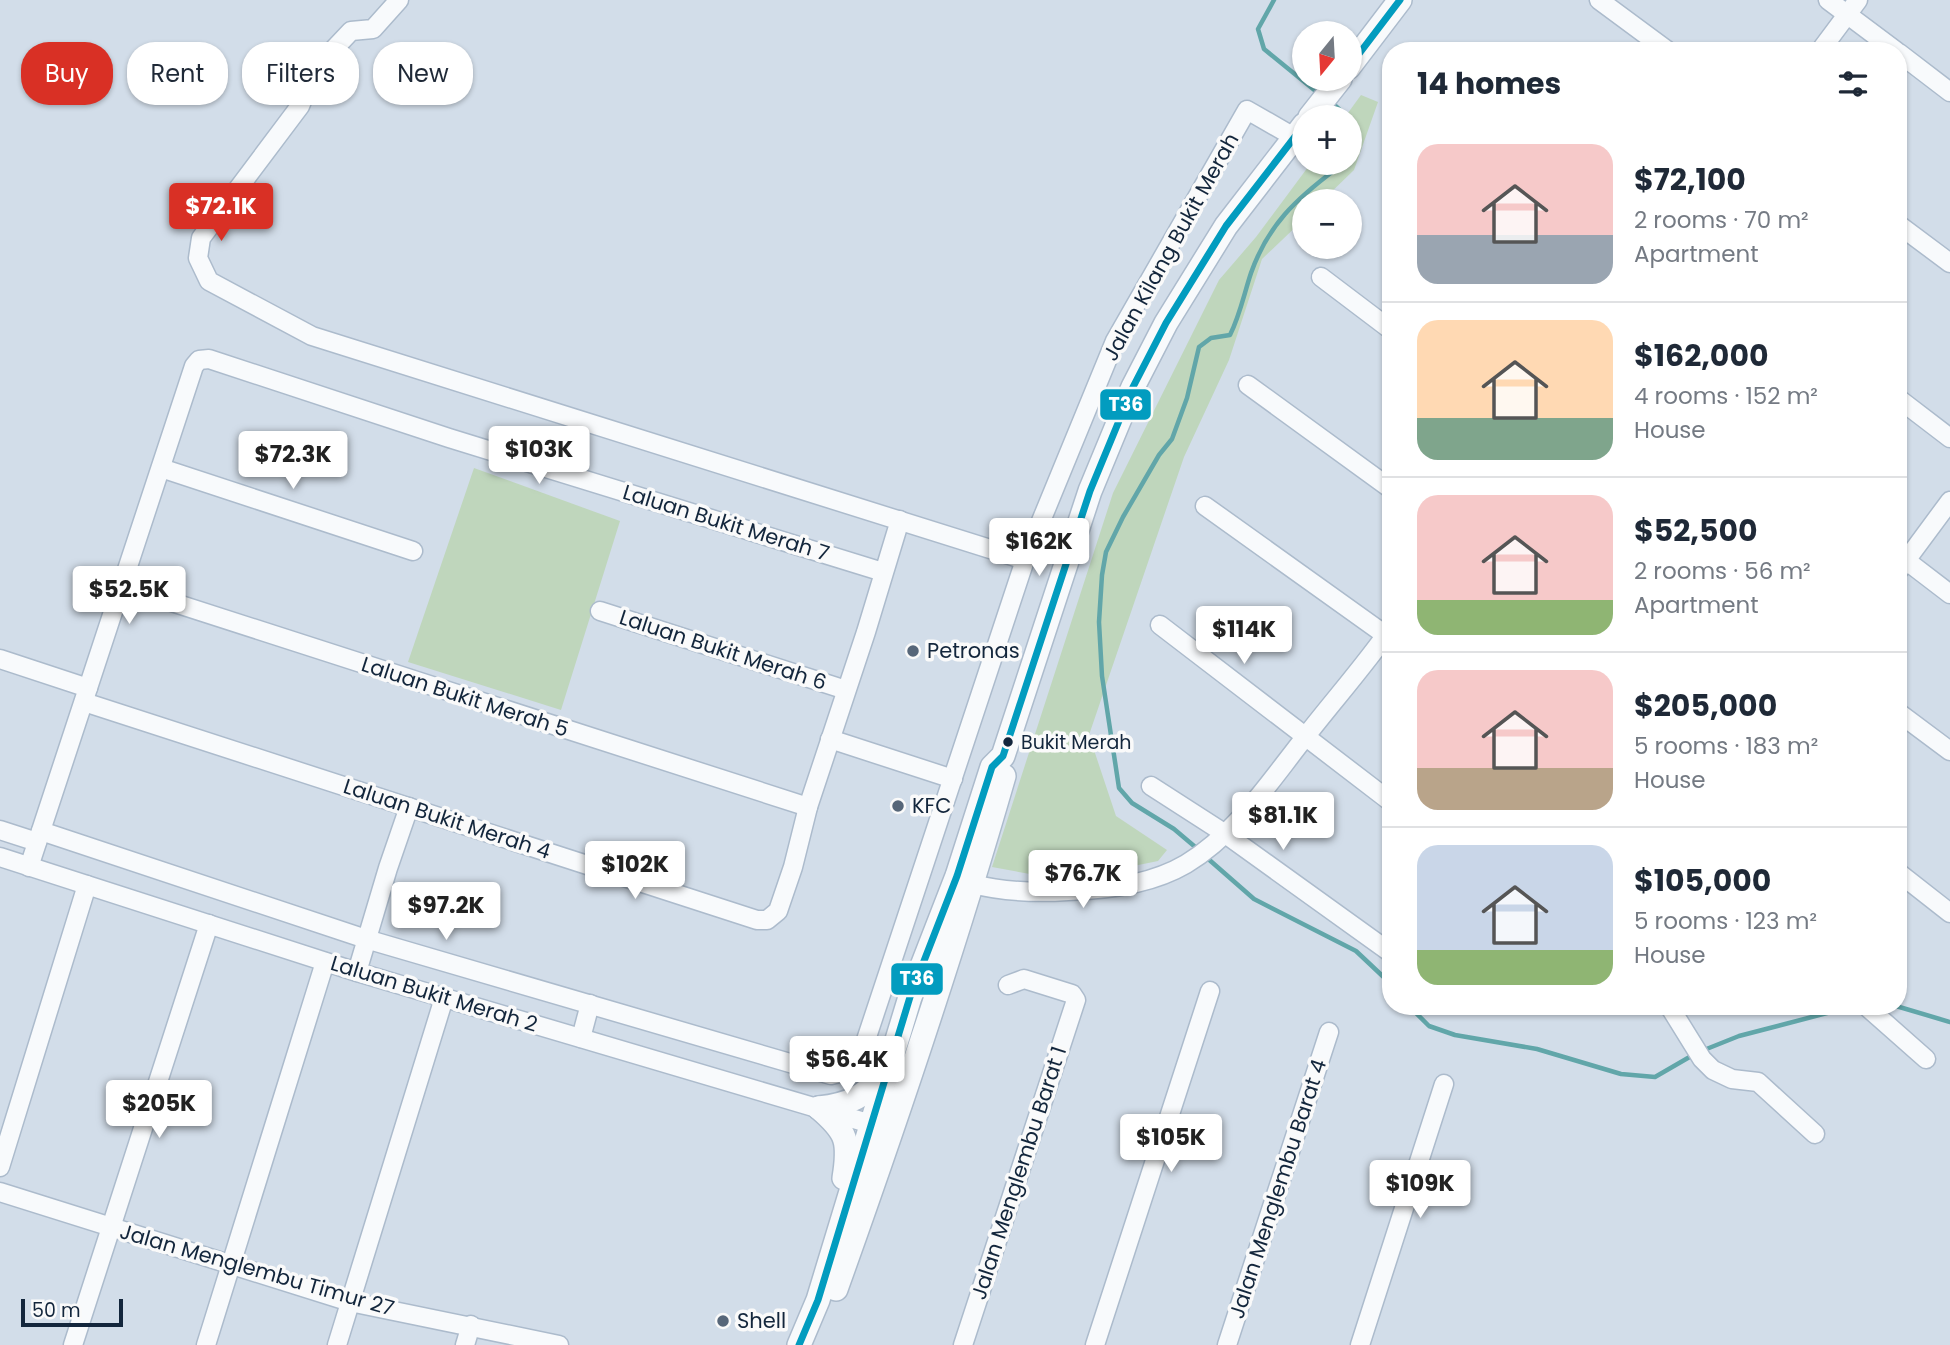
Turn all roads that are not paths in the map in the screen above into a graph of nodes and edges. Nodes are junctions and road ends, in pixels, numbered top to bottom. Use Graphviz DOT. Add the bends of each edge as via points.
graph roads {
  1 [pos="399,0"];
  2 [pos="1400,0"];
  3 [pos="1600,0"];
  4 [pos="1828,0"];
  5 [pos="1852,7"];
  6 [pos="1656,42"];
  7 [pos="1826,42"];
  8 [pos="1887,42"];
  9 [pos="1362,50"];
  10 [pos="1907,60"];
  11 [pos="1331,91"];
  12 [pos="1950,92"];
  13 [pos="1320,105"];
  14 [pos="1292,119"];
  15 [pos="1292,141"];
  16 [pos="1907,231"];
  17 [pos="1950,263"];
  18 [pos="1321,277"];
  19 [pos="1382,323"];
  20 [pos="1248,385"];
  21 [pos="1907,405"];
  22 [pos="1950,438"];
  23 [pos="161,468"];
  24 [pos="1382,482"];
  25 [pos="1950,501"];
  26 [pos="1205,506"];
  27 [pos="900,520"];
  28 [pos="413,551"];
  29 [pos="1907,555"];
  30 [pos="1025,560"];
  31 [pos="1907,566"];
  32 [pos="883,572"];
  33 [pos="122,586"];
  34 [pos="1950,594"];
  35 [pos="600,611"];
  36 [pos="1160,625"];
  37 [pos="1382,628"];
  38 [pos="1382,644"];
  39 [pos="0,659"];
  40 [pos="846,690"];
  41 [pos="86,695"];
  42 [pos="1907,719"];
  43 [pos="1305,736"];
  44 [pos="830,739"];
  45 [pos="1950,751"];
  46 [pos="997,761"];
  47 [pos="953,779"];
  48 [pos="1151,786"];
  49 [pos="1382,795"];
  50 [pos="409,807"];
  51 [pos="808,807"];
  52 [pos="0,830"];
  53 [pos="1224,833"];
  54 [pos="39,837"];
  55 [pos="0,857"];
  56 [pos="29,867"];
  57 [pos="1907,879"];
  58 [pos="973,884"];
  59 [pos="87,885"];
  60 [pos="1950,913"];
  61 [pos="209,923"];
  62 [pos="366,939"];
  63 [pos="1382,947"];
  64 [pos="325,962"];
  65 [pos="357,972"];
  66 [pos="1008,985"];
  67 [pos="1210,991"];
  68 [pos="910,997"];
  69 [pos="444,998"];
  70 [pos="935,999"];
  71 [pos="590,1004"];
  72 [pos="1675,1015"];
  73 [pos="1876,1015"];
  74 [pos="1329,1032"];
  75 [pos="581,1038"];
  76 [pos="860,1058"];
  77 [pos="1926,1059"];
  78 [pos="887,1071"];
  79 [pos="1444,1084"];
  80 [pos="820,1108"];
  81 [pos="871,1124"];
  82 [pos="1815,1134"];
  83 [pos="0,1167"];
  84 [pos="0,1192"];
  85 [pos="111,1228"];
  86 [pos="231,1264"];
  87 [pos="842,1272"];
  88 [pos="818,1300"];
  89 [pos="350,1302"];
  90 [pos="471,1325"];
  91 [pos="73,1345"];
  92 [pos="206,1345"];
  93 [pos="337,1345"];
  94 [pos="465,1345"];
  95 [pos="559,1345"];
  96 [pos="799,1345"];
  97 [pos="812,1345"];
  98 [pos="963,1345"];
  99 [pos="1095,1345"];
  100 [pos="1227,1345"];
  101 [pos="1360,1345"];
  1 -- 27 [label="street" via="373,29 351,31 316,68 300,106 201,238 198,258 209,281 312,336"];
  2 -- 9 [label="main road"];
  3 -- 6 [label="street"];
  4 -- 5 [label="street"];
  5 -- 7 [label="street"];
  5 -- 8 [label="street"];
  10 -- 12 [label="street"];
  11 -- 13 [label="main road"];
  14 -- 30 [label="street, Jalan Kilang Bukit Merah" via="1247,110 1115,341"];
  15 -- 46 [label="main road" via="1226,226 1133,387 1090,491"];
  16 -- 17 [label="street"];
  18 -- 19 [label="street"];
  20 -- 24 [label="street"];
  21 -- 22 [label="street"];
  23 -- 28 [label="street"];
  23 -- 32 [label="street, Laluan Bukit Merah 7" via="194,366 209,359"];
  23 -- 33 [label="street"];
  25 -- 29 [label="street"];
  26 -- 37 [label="street"];
  27 -- 30 [label="street"];
  27 -- 32 [label="street, Laluan Bukit Merah 4"];
  30 -- 47 [label="street, Jalan Kilang Bukit Merah"];
  31 -- 34 [label="street"];
  32 -- 40 [label="street, Laluan Bukit Merah 4"];
  33 -- 41 [label="street"];
  33 -- 51 [label="street, Laluan Bukit Merah 5"];
  35 -- 40 [label="street, Laluan Bukit Merah 6"];
  36 -- 43 [label="street"];
  38 -- 43 [label="street"];
  39 -- 41 [label="street"];
  40 -- 44 [label="street, Laluan Bukit Merah 4"];
  41 -- 50 [label="street, Laluan Bukit Merah 4"];
  41 -- 54 [label="street"];
  42 -- 45 [label="street"];
  43 -- 49 [label="street"];
  43 -- 53 [label="street" via="1249,810"];
  44 -- 47 [label="street"];
  44 -- 51 [label="street, Laluan Bukit Merah 4"];
  46 -- 58 [label="main road" via="1005,772"];
  46 -- 68 [label="main road"];
  47 -- 76 [label="street, Jalan Kilang Bukit Merah"];
  48 -- 53 [label="street"];
  50 -- 51 [label="street, Laluan Bukit Merah 4" via="757,920 767,920 778,911"];
  50 -- 62 [label="street"];
  52 -- 54 [label="street, Laluan Bukit Merah 2"];
  53 -- 58 [label="street" via="1186,864 1103,890 995,890"];
  53 -- 63 [label="street"];
  54 -- 56 [label="street"];
  54 -- 62 [label="street, Laluan Bukit Merah 2"];
  55 -- 56 [label="street, Laluan Bukit Merah 2"];
  56 -- 59 [label="street, Laluan Bukit Merah 2"];
  57 -- 60 [label="street"];
  58 -- 68 [label="main road" via="959,895 934,956"];
  58 -- 70 [label="main road"];
  59 -- 61 [label="street, Laluan Bukit Merah 2"];
  59 -- 83 [label="street"];
  61 -- 64 [label="street, Laluan Bukit Merah 2"];
  61 -- 85 [label="street"];
  62 -- 65 [label="street"];
  62 -- 71 [label="street, Laluan Bukit Merah 2"];
  64 -- 65 [label="street, Laluan Bukit Merah 2"];
  64 -- 86 [label="street"];
  65 -- 69 [label="street, Laluan Bukit Merah 2"];
  66 -- 98 [label="street, Jalan Menglembu Barat 1" via="1024,979 1072,994 1076,1000"];
  67 -- 99 [label="street"];
  68 -- 78 [label="main road"];
  69 -- 75 [label="street, Laluan Bukit Merah 2"];
  69 -- 89 [label="street"];
  70 -- 81 [label="main road" via="910,1043 888,1112"];
  70 -- 87 [label="main road"];
  71 -- 75 [label="street"];
  71 -- 76 [label="street, Laluan Bukit Merah 2" via="831,1075 848,1071"];
  72 -- 82 [label="street" via="1713,1070 1732,1079 1758,1082"];
  73 -- 77 [label="street"];
  74 -- 100 [label="street, Jalan Menglembu Barat 4"];
  75 -- 80 [label="street, Laluan Bukit Merah 2"];
  78 -- 80 [label="main road" via="854,1101"];
  78 -- 81 [label="main road"];
  79 -- 101 [label="street"];
  80 -- 81 [label="street, Laluan Bukit Merah 2"];
  80 -- 88 [label="main road" via="845,1135 848,1153 823,1253"];
  81 -- 87 [label="main road" via="877,1144 875,1157"];
  81 -- 88 [label="main road"];
  84 -- 85 [label="street, Jalan Menglembu Timur 27"];
  85 -- 86 [label="street, Jalan Menglembu Timur 27"];
  85 -- 91 [label="street"];
  86 -- 89 [label="street, Jalan Menglembu Timur 27"];
  86 -- 92 [label="street"];
  87 -- 97 [label="main road"];
  88 -- 96 [label="main road"];
  89 -- 90 [label="street, Jalan Menglembu Timur 27"];
  89 -- 93 [label="street"];
  90 -- 94 [label="street"];
  90 -- 95 [label="street, Jalan Menglembu Timur 27"];
}
